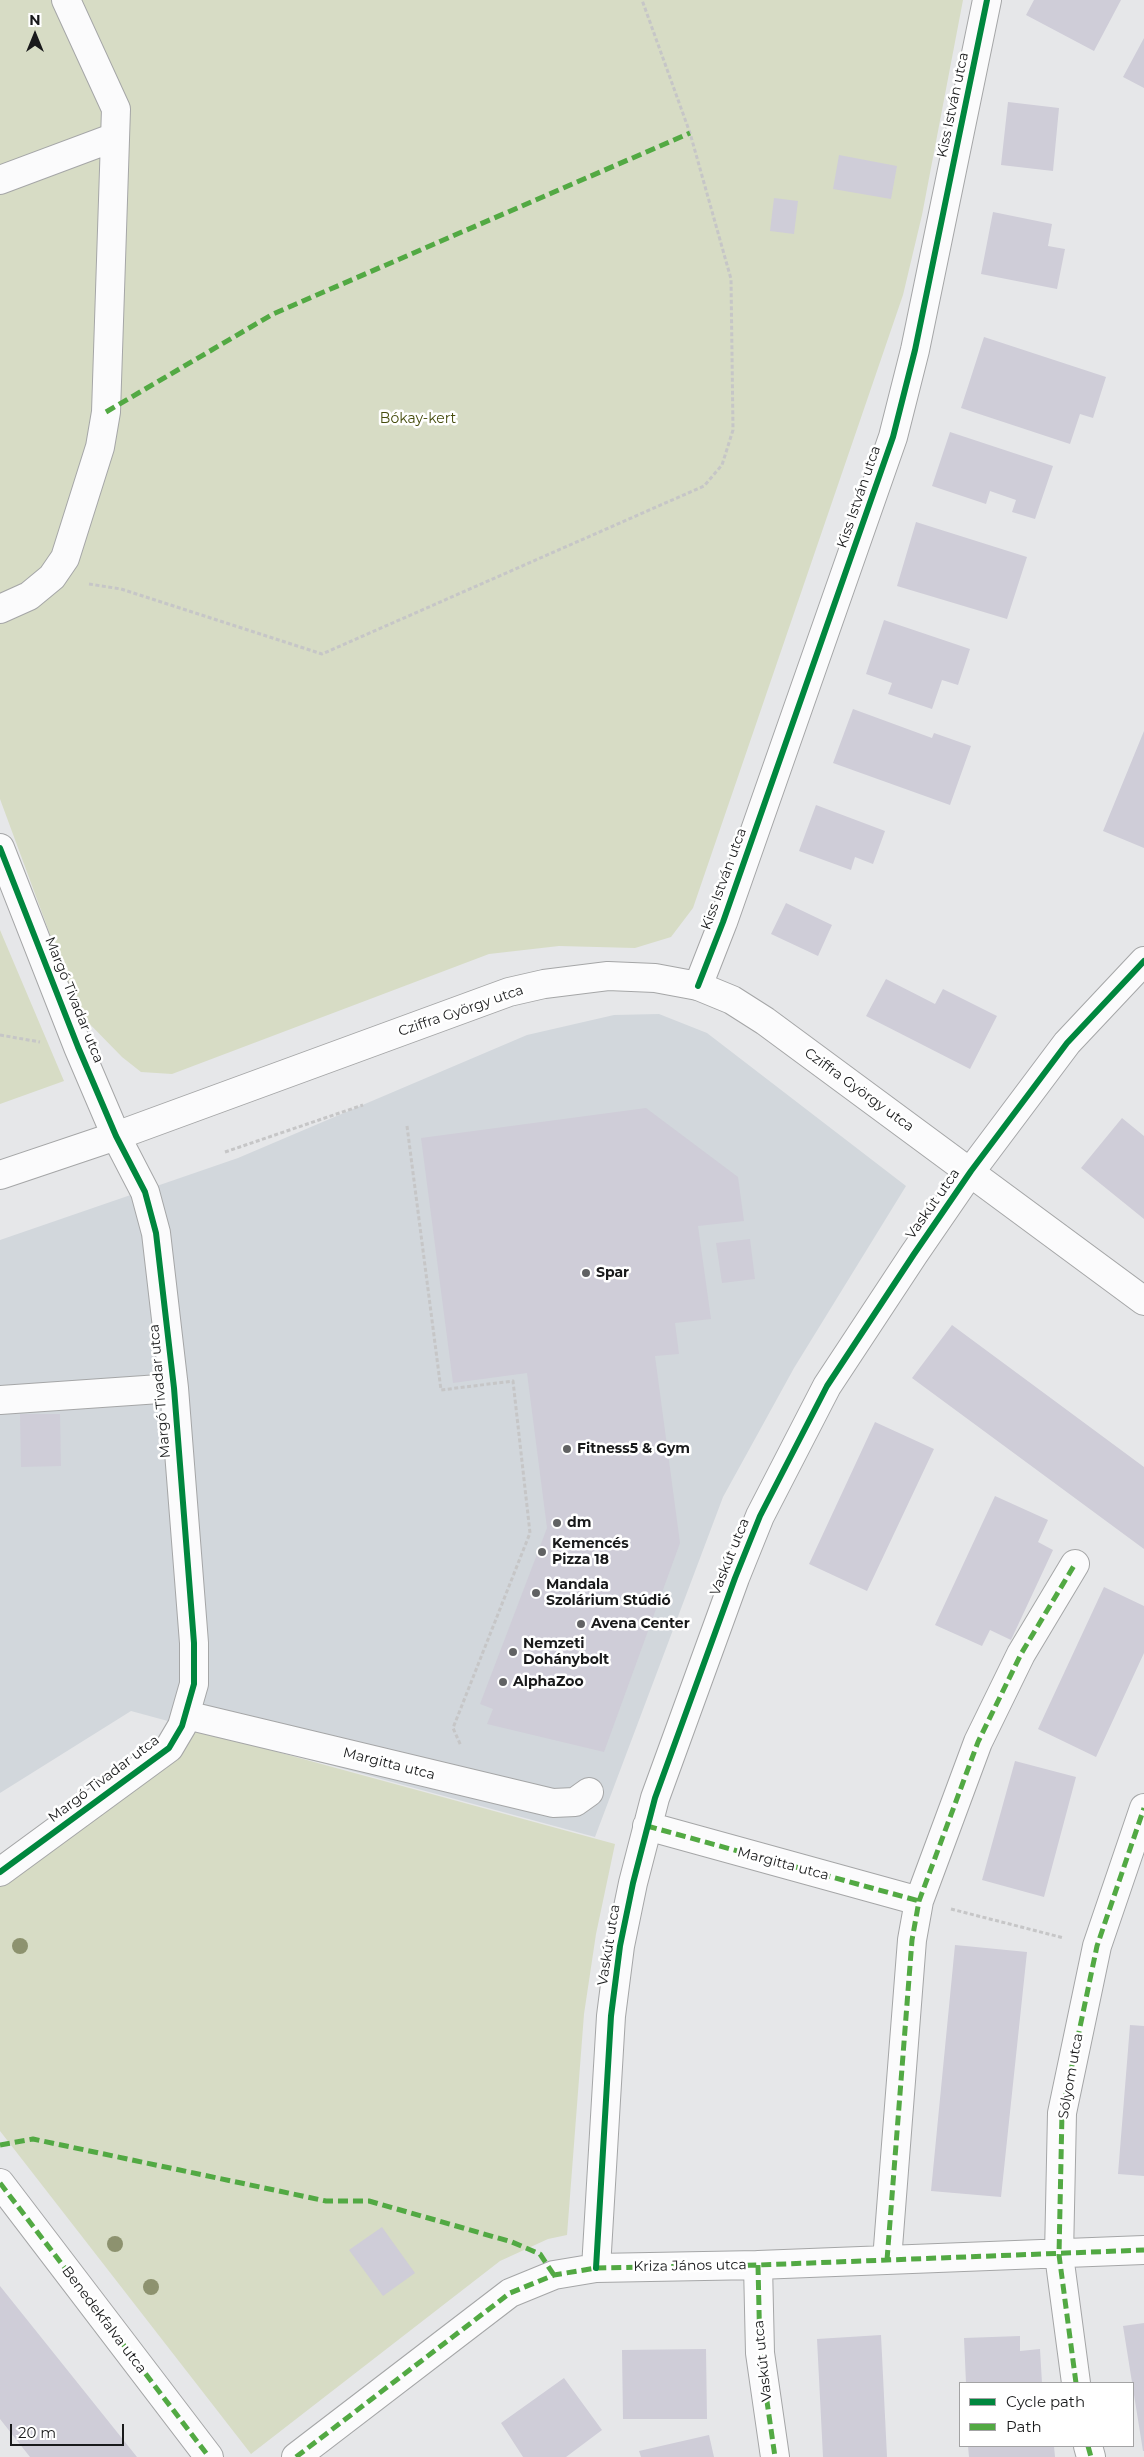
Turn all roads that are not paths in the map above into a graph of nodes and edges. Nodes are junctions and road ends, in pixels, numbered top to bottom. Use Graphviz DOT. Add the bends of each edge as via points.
graph roads {
  1 [pos="66,0"];
  2 [pos="987,0"];
  3 [pos="115,137"];
  4 [pos="0,180"];
  5 [pos="0,609"];
  6 [pos="0,848"];
  7 [pos="1144,961"];
  8 [pos="698,986"];
  9 [pos="116,1136"];
  10 [pos="971,1171"];
  11 [pos="0,1175"];
  12 [pos="1144,1301"];
  13 [pos="174,1388"];
  14 [pos="0,1400"];
  15 [pos="1075,1564"];
  16 [pos="186,1715"];
  17 [pos="589,1792"];
  18 [pos="1144,1808"];
  19 [pos="647,1826"];
  20 [pos="0,1872"];
  21 [pos="919,1901"];
  22 [pos="0,2183"];
  23 [pos="1144,2250"];
  24 [pos="1059,2255"];
  25 [pos="887,2260"];
  26 [pos="758,2265"];
  27 [pos="596,2268"];
  28 [pos="1076,2382"];
  29 [pos="209,2457"];
  30 [pos="296,2457"];
  31 [pos="775,2457"];
  1 -- 3 [label="street" via="116,109"];
  2 -- 8 [label="street, Kiss István utca" via="915,350 893,437"];
  3 -- 4 [label="street"];
  3 -- 5 [label="street" via="106,412 100,447 65,558 52,577 29,596"];
  6 -- 9 [label="street, Margó Tivadar utca"];
  7 -- 10 [label="street, Vaskút utca" via="1067,1043"];
  8 -- 9 [label="street, Cziffra György utca" via="655,978 608,976 509,992"];
  8 -- 10 [label="street, Cziffra György utca" via="732,1000 765,1021"];
  9 -- 11 [label="street, Cziffra György utca"];
  9 -- 13 [label="street, Margó Tivadar utca" via="144,1192 156,1233"];
  10 -- 12 [label="street, Cziffra György utca"];
  10 -- 19 [label="street, Vaskút utca" via="827,1386 760,1516"];
  13 -- 14 [label="street"];
  13 -- 16 [label="street, Margó Tivadar utca" via="194,1643 194,1684"];
  15 -- 21 [label="street" via="1021,1654 978,1742"];
  16 -- 17 [label="street, Margitta utca" via="553,1803 575,1802"];
  16 -- 20 [label="street, Margó Tivadar utca" via="169,1748"];
  18 -- 24 [label="street, Sólyom utca" via="1097,1946 1062,2113"];
  19 -- 21 [label="street, Margitta utca"];
  19 -- 27 [label="street, Vaskút utca" via="620,1946 611,2016"];
  21 -- 25 [label="street" via="912,1940"];
  22 -- 29 [label="street, Benedekfalva utca"];
  23 -- 24 [label="street, Kriza János utca"];
  24 -- 25 [label="street, Kriza János utca"];
  24 -- 28 [label="street, Sólyom utca"];
  25 -- 26 [label="street, Kriza János utca"];
  26 -- 27 [label="street, Kriza János utca"];
  26 -- 31 [label="street, Vaskút utca" via="760,2352"];
  27 -- 30 [label="street, Kriza János utca" via="554,2275 510,2293"];
}
